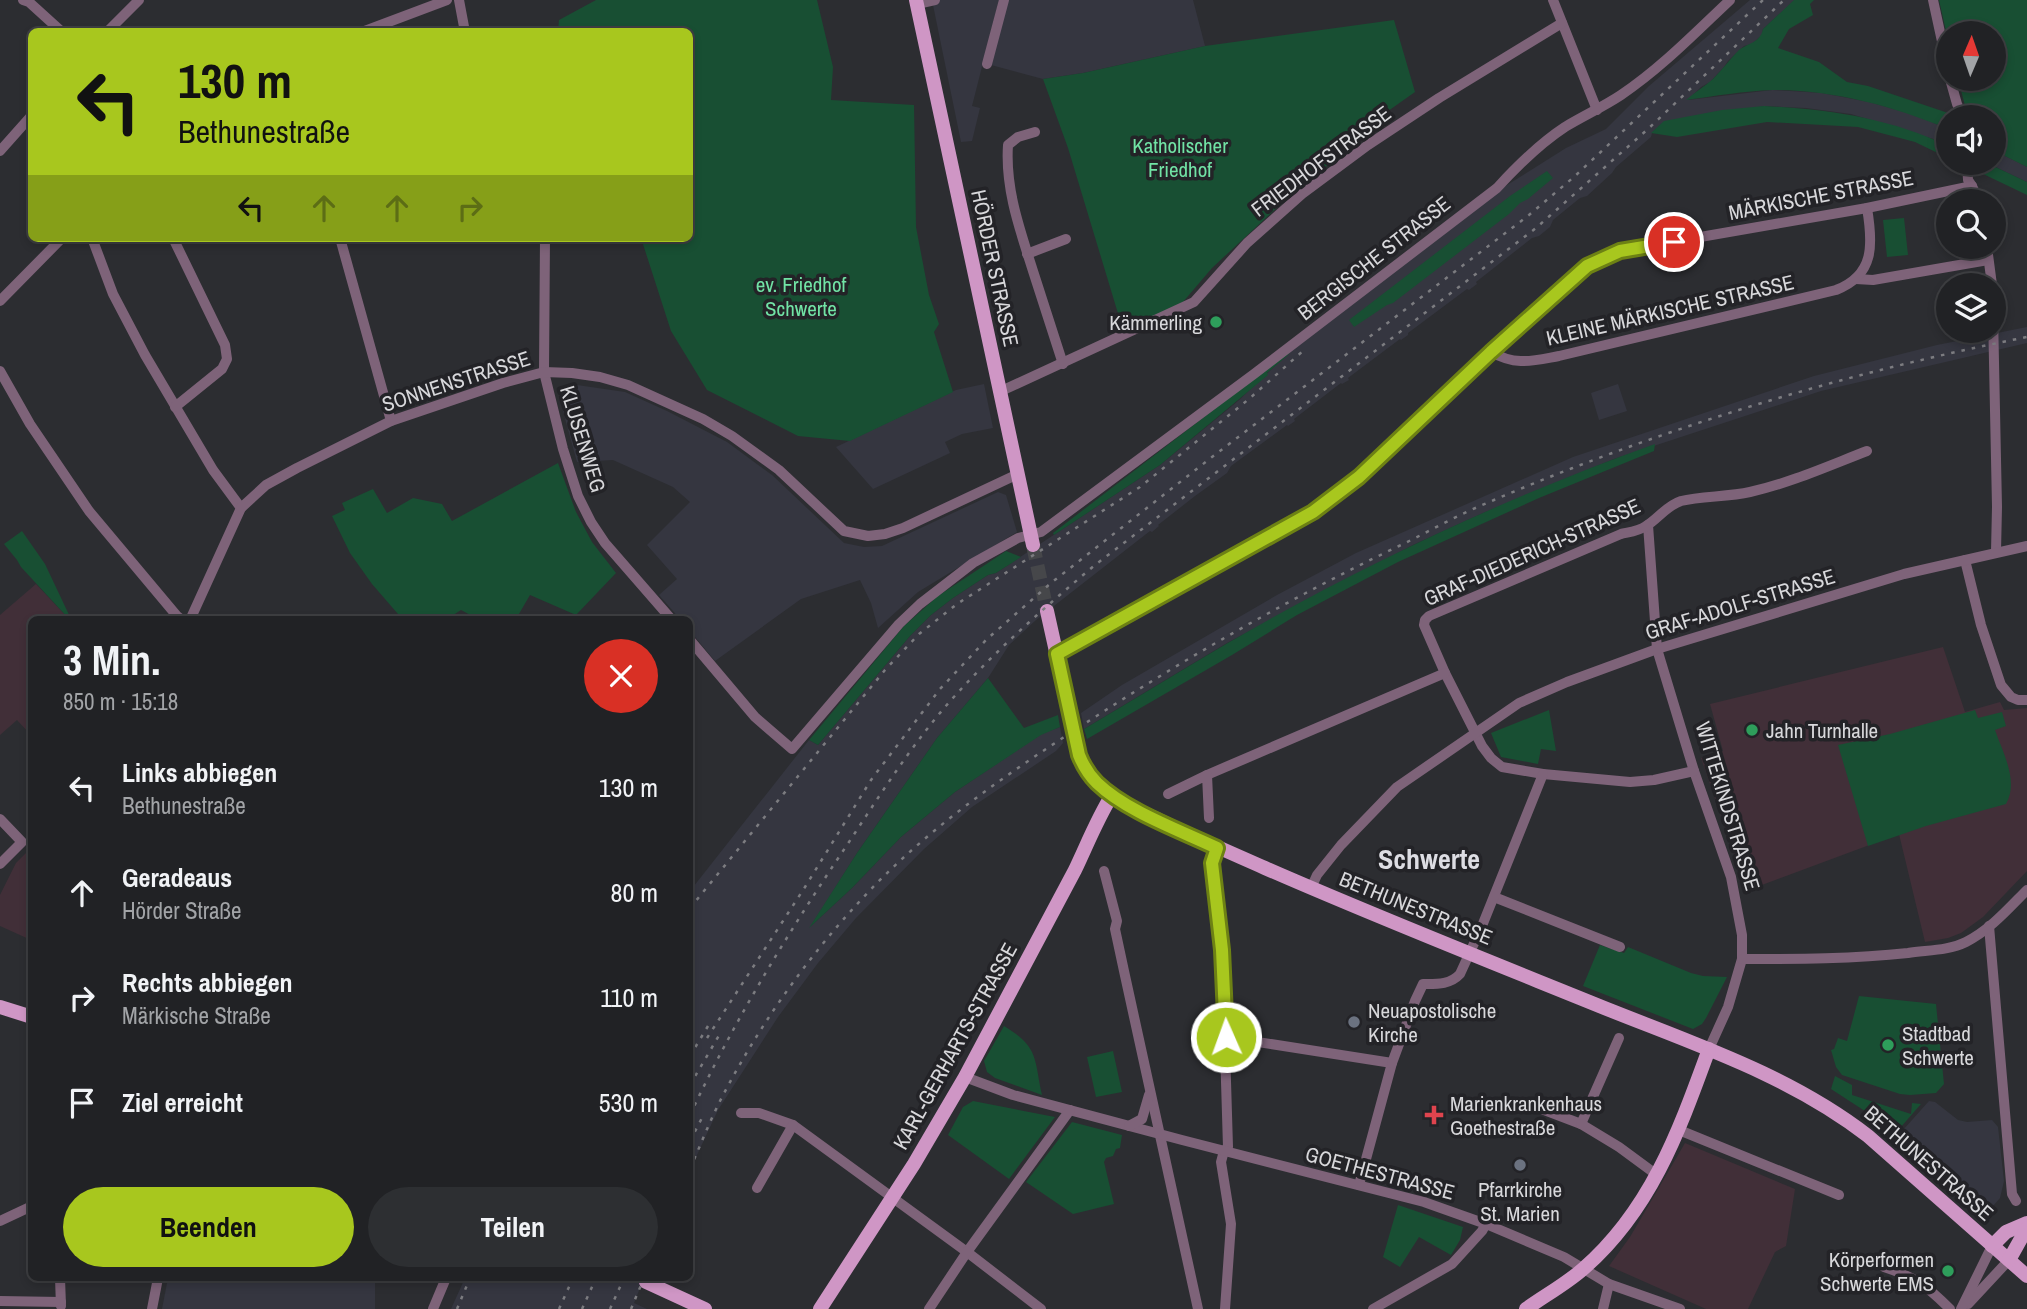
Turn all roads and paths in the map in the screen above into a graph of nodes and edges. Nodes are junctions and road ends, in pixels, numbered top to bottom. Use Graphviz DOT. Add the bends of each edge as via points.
graph roads {
  1 [pos="23,0"];
  2 [pos="48,0"];
  3 [pos="139,0"];
  4 [pos="447,0"];
  5 [pos="459,0"];
  6 [pos="935,0"];
  7 [pos="1004,0"];
  8 [pos="1553,0"];
  9 [pos="1730,0"];
  10 [pos="1933,0"];
  11 [pos="917,2"];
  12 [pos="38,10"];
  13 [pos="1938,21"];
  14 [pos="1562,23"];
  15 [pos="58,28"];
  16 [pos="111,28"];
  17 [pos="373,28"];
  18 [pos="464,28"];
  19 [pos="987,64"];
  20 [pos="1597,110"];
  21 [pos="28,120"];
  22 [pos="0,132"];
  23 [pos="1035,132"];
  24 [pos="9,142"];
  25 [pos="0,151"];
  26 [pos="1968,175"];
  27 [pos="1972,186"];
  28 [pos="1973,189"];
  29 [pos="1867,208"];
  30 [pos="1066,239"];
  31 [pos="58,242"];
  32 [pos="94,242"];
  33 [pos="175,242"];
  34 [pos="341,242"];
  35 [pos="545,242"];
  36 [pos="1027,254"];
  37 [pos="1989,260"];
  38 [pos="1991,273"];
  39 [pos="1856,279"];
  40 [pos="0,301"];
  41 [pos="1994,343"];
  42 [pos="1491,352"];
  43 [pos="1063,363"];
  44 [pos="0,371"];
  45 [pos="544,372"];
  46 [pos="999,392"];
  47 [pos="175,407"];
  48 [pos="391,421"];
  49 [pos="1867,451"];
  50 [pos="1018,474"];
  51 [pos="241,508"];
  52 [pos="1648,525"];
  53 [pos="1032,540"];
  54 [pos="2027,546"];
  55 [pos="1996,552"];
  56 [pos="1965,560"];
  57 [pos="1047,611"];
  58 [pos="177,616"];
  59 [pos="192,616"];
  60 [pos="669,616"];
  61 [pos="693,644"];
  62 [pos="1657,649"];
  63 [pos="1057,654"];
  64 [pos="1444,673"];
  65 [pos="2027,700"];
  66 [pos="1477,732"];
  67 [pos="1694,771"];
  68 [pos="1543,774"];
  69 [pos="1207,775"];
  70 [pos="1168,793"];
  71 [pos="1112,795"];
  72 [pos="1209,818"];
  73 [pos="0,819"];
  74 [pos="1217,848"];
  75 [pos="0,864"];
  76 [pos="1104,871"];
  77 [pos="1311,888"];
  78 [pos="2027,890"];
  79 [pos="1494,897"];
  80 [pos="1989,926"];
  81 [pos="1620,947"];
  82 [pos="1470,953"];
  83 [pos="1742,959"];
  84 [pos="1,1011"];
  85 [pos="28,1016"];
  86 [pos="1226,1037"];
  87 [pos="1619,1038"];
  88 [pos="1709,1049"];
  89 [pos="1392,1063"];
  90 [pos="965,1077"];
  91 [pos="1150,1093"];
  92 [pos="1539,1108"];
  93 [pos="1070,1110"];
  94 [pos="741,1113"];
  95 [pos="1581,1124"];
  96 [pos="793,1125"];
  97 [pos="1129,1126"];
  98 [pos="1679,1130"];
  99 [pos="1160,1135"];
  100 [pos="1224,1151"];
  101 [pos="1657,1175"];
  102 [pos="1359,1185"];
  103 [pos="757,1188"];
  104 [pos="1839,1195"];
  105 [pos="892,1197"];
  106 [pos="2016,1201"];
  107 [pos="28,1208"];
  108 [pos="0,1221"];
  109 [pos="1486,1224"];
  110 [pos="2027,1226"];
  111 [pos="1992,1246"];
  112 [pos="967,1252"];
  113 [pos="2009,1260"];
  114 [pos="1884,1267"];
  115 [pos="1582,1270"];
  116 [pos="2027,1276"];
  117 [pos="60,1281"];
  118 [pos="157,1281"];
  119 [pos="445,1281"];
  120 [pos="646,1282"];
  121 [pos="1609,1284"];
  122 [pos="0,1300"];
  123 [pos="61,1305"];
  124 [pos="152,1309"];
  125 [pos="433,1309"];
  126 [pos="705,1309"];
  127 [pos="820,1309"];
  128 [pos="929,1309"];
  129 [pos="1041,1309"];
  130 [pos="1198,1309"];
  131 [pos="1225,1309"];
  132 [pos="1373,1309"];
  133 [pos="1526,1309"];
  134 [pos="1602,1309"];
  135 [pos="1680,1309"];
  136 [pos="1950,1309"];
  137 [pos="1962,1309"];
  1 -- 12 [label="street"];
  2 -- 12 [label="street"];
  3 -- 16 [label="street"];
  4 -- 17 [label="street"];
  5 -- 18 [label="street"];
  6 -- 11 [label="street"];
  7 -- 19 [label="street"];
  8 -- 14 [label="street"];
  9 -- 20 [label="street, BERGISCHE STRASSE" via="1656,68"];
  10 -- 13 [label="street"];
  11 -- 46 [label="main road, HÖRDER STRASSE"];
  12 -- 15 [label="street"];
  14 -- 20 [label="street"];
  14 -- 43 [label="street, FRIEDHOFSTRASSE" via="1439,98 1302,194 1247,243 1194,302"];
  20 -- 53 [label="street, BERGISCHE STRASSE" via="1527,155 1497,188"];
  21 -- 24 [label="street"];
  22 -- 24 [label="street"];
  23 -- 36 [label="street" via="1017,137 1007,153 1012,198"];
  24 -- 25 [label="street"];
  26 -- 27 [label="street"];
  27 -- 28 [label="street"];
  27 -- 29 [label="street, MÄRKISCHE STRASSE"];
  29 -- 39 [label="street" via="1870,252"];
  29 -- 42 [label="street, MÄRKISCHE STRASSE" via="1604,257 1575,275"];
  30 -- 36 [label="street"];
  31 -- 40 [label="street"];
  32 -- 47 [label="street" via="114,294"];
  33 -- 47 [label="street" via="228,353 222,369"];
  34 -- 48 [label="street"];
  35 -- 45 [label="street, KLUSENWEG"];
  36 -- 43 [label="street"];
  37 -- 38 [label="street"];
  37 -- 39 [label="street, KLEINE MÄRKISCHE STRASSE"];
  39 -- 42 [label="street, KLEINE MÄRKISCHE STRASSE" via="1836,290 1559,356 1517,361"];
  41 -- 55 [label="street"];
  42 -- 63 [label="street, MÄRKISCHE STRASSE" via="1359,477 1313,512"];
  43 -- 46 [label="street, FRIEDHOFSTRASSE"];
  44 -- 58 [label="street" via="89,511"];
  45 -- 48 [label="street, SONNENSTRASSE"];
  45 -- 50 [label="street, SONNENSTRASSE" via="600,377 628,385 703,419 779,470 844,531 856,534 877,535 903,528"];
  45 -- 60 [label="street, KLUSENWEG" via="563,449 591,522"];
  46 -- 50 [label="main road, HÖRDER STRASSE"];
  47 -- 51 [label="street"];
  48 -- 51 [label="street, SONNENSTRASSE" via="266,485"];
  49 -- 52 [label="street, GRAF-DIEDERICH-STRASSE" via="1751,492 1681,501"];
  50 -- 53 [label="main road, HÖRDER STRASSE"];
  51 -- 59 [label="street, SONNENSTRASSE"];
  52 -- 62 [label="street, WITTEKINDSTRASSE"];
  52 -- 64 [label="street, GRAF-DIEDERICH-STRASSE" via="1429,616 1424,625"];
  53 -- 61 [label="street, BERGISCHE STRASSE" via="1018,538 973,563 920,604 792,749 755,717"];
  54 -- 55 [label="street, GRAF-ADOLF-STRASSE"];
  55 -- 56 [label="street, GRAF-ADOLF-STRASSE"];
  56 -- 62 [label="street, GRAF-ADOLF-STRASSE" via="1903,574"];
  56 -- 65 [label="street" via="2001,685 2011,697"];
  57 -- 63 [label="main road"];
  62 -- 66 [label="street, GRAF-ADOLF-STRASSE" via="1519,703"];
  62 -- 67 [label="street, WITTEKINDSTRASSE"];
  63 -- 71 [label="main road" via="1079,755 1095,782"];
  64 -- 66 [label="street"];
  64 -- 69 [label="street"];
  66 -- 68 [label="street" via="1482,746 1502,767"];
  66 -- 77 [label="street, GRAF-ADOLF-STRASSE" via="1397,788 1341,845"];
  67 -- 68 [label="street" via="1630,782"];
  67 -- 83 [label="street, WITTEKINDSTRASSE" via="1731,877"];
  68 -- 79 [label="street"];
  69 -- 70 [label="street"];
  69 -- 72 [label="street"];
  71 -- 74 [label="main road, BETHUNESTRASSE"];
  71 -- 90 [label="main road, KARL-GERHARTS-STRASSE"];
  73 -- 75 [label="street" via="22,842"];
  74 -- 77 [label="main road, BETHUNESTRASSE"];
  74 -- 86 [label="street" via="1212,863"];
  76 -- 91 [label="street"];
  77 -- 82 [label="main road, BETHUNESTRASSE"];
  78 -- 80 [label="street"];
  79 -- 81 [label="street"];
  79 -- 82 [label="street"];
  80 -- 83 [label="street" via="1958,945 1931,950 1863,958"];
  80 -- 106 [label="street" via="2011,1194"];
  82 -- 88 [label="main road, BETHUNESTRASSE"];
  82 -- 89 [label="street" via="1455,980 1423,984"];
  83 -- 88 [label="street, WITTEKINDSTRASSE"];
  84 -- 85 [label="main road"];
  86 -- 89 [label="street"];
  86 -- 100 [label="street" via="1228,1147"];
  87 -- 95 [label="street"];
  88 -- 98 [label="main road, WITTEKINDSTRASSE"];
  88 -- 111 [label="main road, BETHUNESTRASSE" via="1798,1090 1843,1117"];
  89 -- 102 [label="street"];
  90 -- 93 [label="street, GOETHESTRASSE"];
  90 -- 105 [label="main road, KARL-GERHARTS-STRASSE"];
  91 -- 97 [label="street" via="1142,1119"];
  91 -- 99 [label="street"];
  92 -- 95 [label="street"];
  93 -- 97 [label="street, GOETHESTRASSE"];
  93 -- 112 [label="street"];
  94 -- 96 [label="street" via="759,1113"];
  95 -- 101 [label="street"];
  96 -- 103 [label="street"];
  96 -- 105 [label="street"];
  97 -- 99 [label="street, GOETHESTRASSE"];
  98 -- 101 [label="main road, WITTEKINDSTRASSE"];
  98 -- 104 [label="street"];
  99 -- 100 [label="street, GOETHESTRASSE"];
  99 -- 130 [label="street"];
  100 -- 102 [label="street, GOETHESTRASSE"];
  100 -- 131 [label="street" via="1221,1161 1231,1224"];
  101 -- 115 [label="main road, WITTEKINDSTRASSE" via="1626,1222"];
  102 -- 109 [label="street, GOETHESTRASSE"];
  105 -- 112 [label="street"];
  105 -- 127 [label="main road, KARL-GERHARTS-STRASSE"];
  107 -- 108 [label="street"];
  109 -- 115 [label="street, GOETHESTRASSE"];
  109 -- 132 [label="street" via="1452,1264"];
  110 -- 111 [label="main road" via="2006,1232"];
  110 -- 113 [label="main road"];
  111 -- 113 [label="main road, BETHUNESTRASSE"];
  111 -- 137 [label="street"];
  112 -- 128 [label="street"];
  112 -- 129 [label="street"];
  113 -- 116 [label="main road, BETHUNESTRASSE"];
  113 -- 137 [label="street"];
  114 -- 136 [label="street" via="1920,1282"];
  115 -- 121 [label="street, GOETHESTRASSE"];
  115 -- 133 [label="main road, WITTEKINDSTRASSE"];
  117 -- 123 [label="street"];
  118 -- 124 [label="street"];
  119 -- 125 [label="street"];
  120 -- 126 [label="main road"];
  121 -- 134 [label="street"];
  121 -- 135 [label="street, GOETHESTRASSE"];
  122 -- 123 [label="street"];
}
